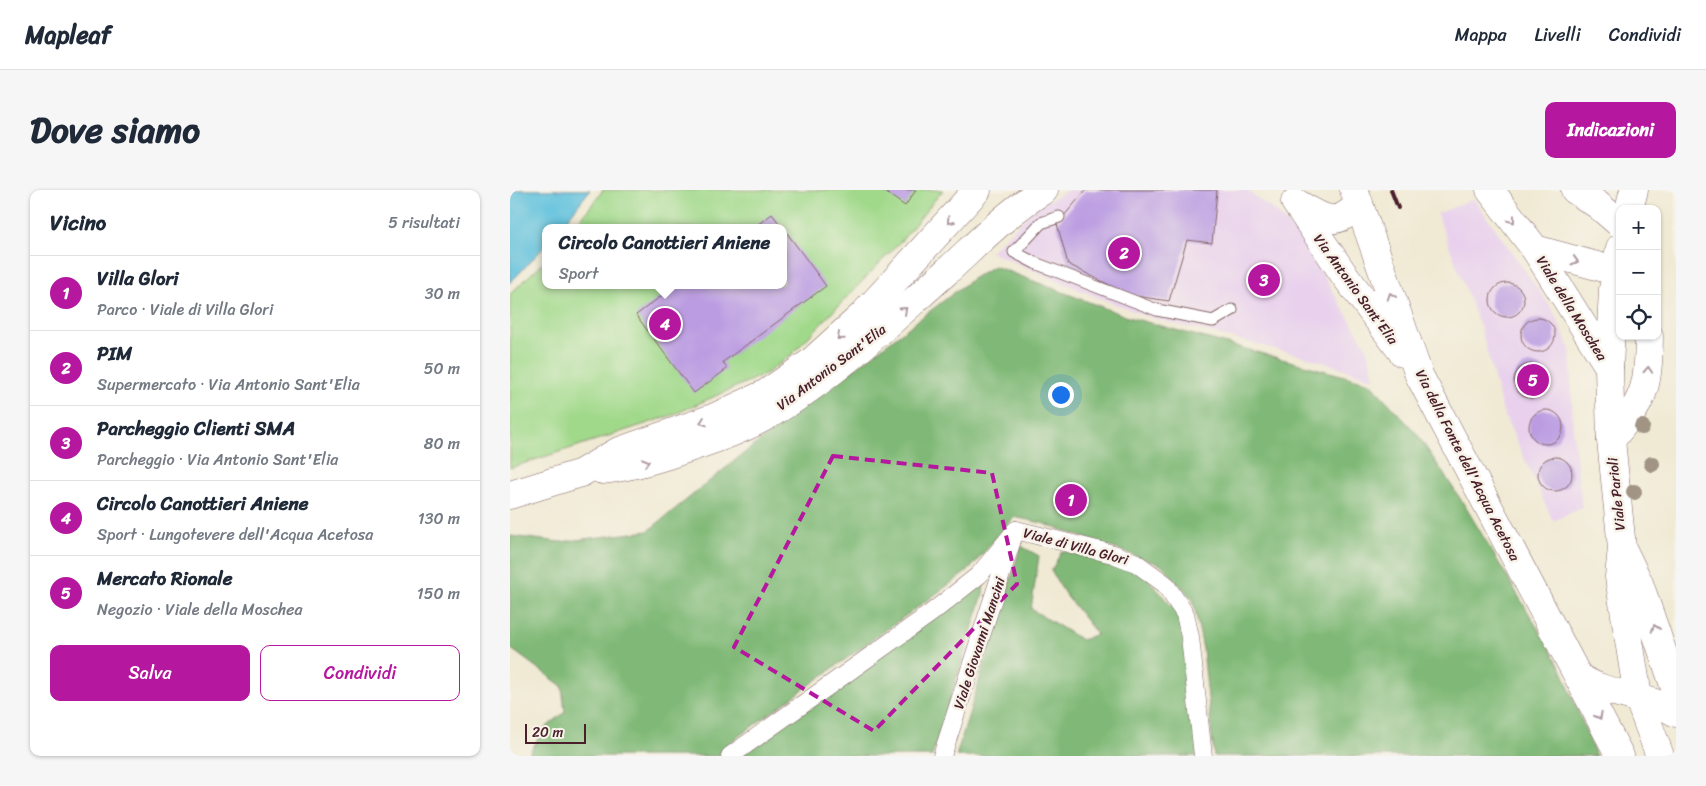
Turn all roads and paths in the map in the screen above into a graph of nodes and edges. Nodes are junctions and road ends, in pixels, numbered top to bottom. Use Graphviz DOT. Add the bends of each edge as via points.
graph roads {
  1 [pos="977,190"];
  2 [pos="1044,190"];
  3 [pos="1490,190"];
  4 [pos="1575,190"];
  5 [pos="1634,190"];
  6 [pos="1288,196"];
  7 [pos="1356,196"];
  8 [pos="1630,205"];
  9 [pos="1059,217"];
  10 [pos="1616,221"];
  11 [pos="1535,249"];
  12 [pos="1616,260"];
  13 [pos="1616,273"];
  14 [pos="1232,310"];
  15 [pos="1649,340"];
  16 [pos="1609,367"];
  17 [pos="1419,375"];
  18 [pos="1611,440"];
  19 [pos="581,473"];
  20 [pos="510,495"];
  21 [pos="1016,530"];
  22 [pos="1622,548"];
  23 [pos="1579,677"];
  24 [pos="1676,691"];
  25 [pos="1638,697"];
  26 [pos="1676,713"];
  27 [pos="730,756"];
  28 [pos="942,756"];
  29 [pos="1203,756"];
  30 [pos="1620,756"];
  31 [pos="1639,756"];
  32 [pos="1660,756"];
  1 -- 19 [label="main road, one-way" via="846,332 799,371 766,394 712,418 617,452"];
  19 -- 2 [label="main road, Via Antonio Sant'Elia, one-way" via="660,458 729,434 776,410 873,336 1016,210"];
  3 -- 11 [label="main road, Viale della Moschea, one-way"];
  4 -- 10 [label="main road"];
  5 -- 8 [label="main road"];
  6 -- 7 [label="main road, Via Antonio Sant'Elia" via="1326,219 1334,220 1345,217"];
  6 -- 17 [label="main road, Via Antonio Sant'Elia"];
  17 -- 7 [label="main road, Via della Fonte dell'Acqua Acetosa, one-way"];
  9 -- 14 [label="lane" via="1041,223 1014,252 1157,310 1212,321"];
  11 -- 12 [label="main road, Viale della Moschea, one-way"];
  11 -- 16 [label="main road, Viale della Moschea"];
  13 -- 16 [label="main road, Viale Parioli"];
  18 -- 15 [label="main road, Viale Parioli, one-way" via="1645,391"];
  16 -- 18 [label="main road, Viale Parioli"];
  17 -- 23 [label="main road, Via della Fonte dell'Acqua Acetosa"];
  18 -- 22 [label="main road, Viale Parioli"];
  19 -- 20 [label="main road"];
  21 -- 27 [label="street, Viale di Villa Glori" via="972,580 931,613"];
  21 -- 28 [label="street, Viale Giovanni Mancini"];
  21 -- 29 [label="street, Viale di Villa Glori" via="1113,554 1136,563 1166,584 1185,614 1190,637"];
  24 -- 22 [label="main road, one-way" via="1639,583"];
  22 -- 25 [label="main road" via="1620,586"];
  23 -- 25 [label="main road" via="1596,687"];
  23 -- 30 [label="main road, Via della Fonte dell'Acqua Acetosa, one-way"];
  25 -- 26 [label="main road"];
  25 -- 31 [label="main road" via="1631,710 1630,723"];
  25 -- 32 [label="main road"];
}
